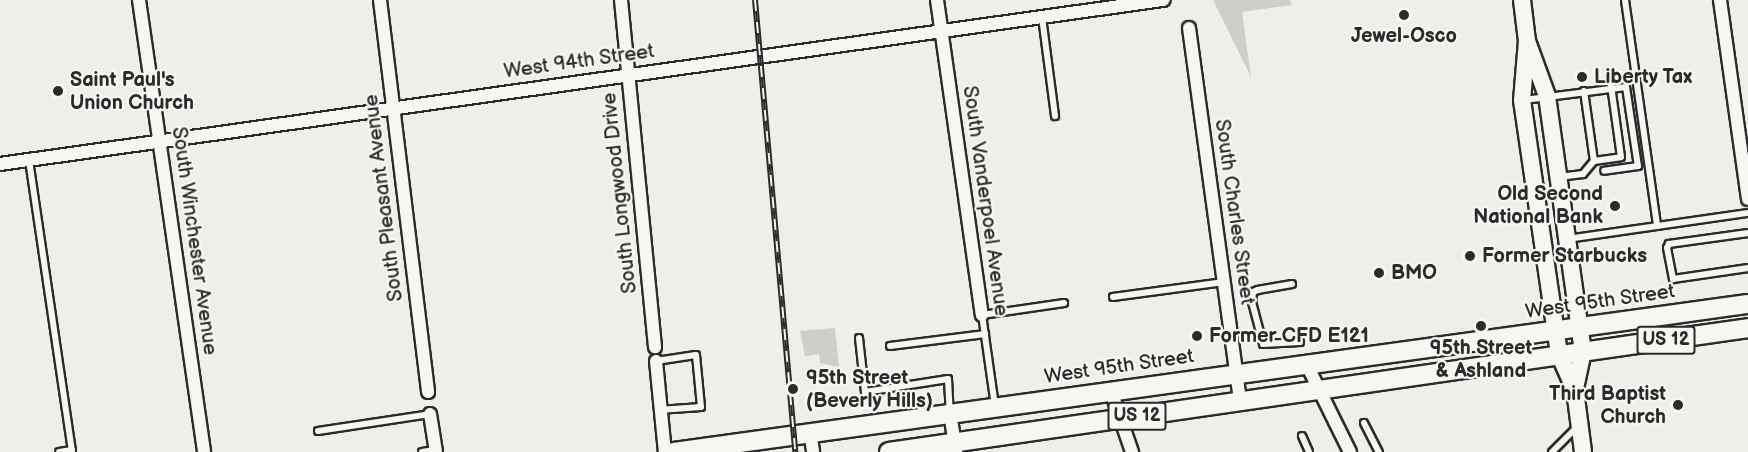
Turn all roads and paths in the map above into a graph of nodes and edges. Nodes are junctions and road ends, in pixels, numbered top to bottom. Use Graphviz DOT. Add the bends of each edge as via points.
graph roads {
  1 [pos="139,0"];
  2 [pos="380,0"];
  3 [pos="621,0"];
  4 [pos="937,0"];
  5 [pos="1163,0"];
  6 [pos="1522,0"];
  7 [pos="1625,0"];
  8 [pos="1720,0"];
  9 [pos="1042,16"];
  10 [pos="1189,28"];
  11 [pos="941,30"];
  12 [pos="1527,41"];
  13 [pos="628,75"];
  14 [pos="1611,86"];
  15 [pos="1584,91"];
  16 [pos="1547,96"];
  17 [pos="1522,100"];
  18 [pos="393,108"];
  19 [pos="1055,116"];
  20 [pos="160,141"];
  21 [pos="29,160"];
  22 [pos="1594,161"];
  23 [pos="0,164"];
  24 [pos="1604,171"];
  25 [pos="1591,173"];
  26 [pos="1583,174"];
  27 [pos="1558,177"];
  28 [pos="1748,199"];
  29 [pos="1748,213"];
  30 [pos="1658,226"];
  31 [pos="1748,233"];
  32 [pos="1567,239"];
  33 [pos="1748,268"];
  34 [pos="1224,282"];
  35 [pos="1292,284"];
  36 [pos="1113,297"];
  37 [pos="1064,303"];
  38 [pos="1748,304"];
  39 [pos="982,315"];
  40 [pos="1580,327"];
  41 [pos="1748,328"];
  42 [pos="1555,331"];
  43 [pos="984,334"];
  44 [pos="859,338"];
  45 [pos="1300,342"];
  46 [pos="890,346"];
  47 [pos="654,347"];
  48 [pos="1583,351"];
  49 [pos="1559,354"];
  50 [pos="656,361"];
  51 [pos="1307,365"];
  52 [pos="1236,374"];
  53 [pos="1319,389"];
  54 [pos="1575,390"];
  55 [pos="1111,391"];
  56 [pos="428,392"];
  57 [pos="1240,401"];
  58 [pos="995,407"];
  59 [pos="662,410"];
  60 [pos="950,413"];
  61 [pos="430,414"];
  62 [pos="1120,418"];
  63 [pos="1364,423"];
  64 [pos="1580,424"];
  65 [pos="318,431"];
  66 [pos="810,432"];
  67 [pos="1302,436"];
  68 [pos="955,448"];
  69 [pos="436,451"];
  70 [pos="59,452"];
  71 [pos="204,452"];
  72 [pos="422,452"];
  73 [pos="665,452"];
  74 [pos="674,452"];
  75 [pos="813,452"];
  76 [pos="890,452"];
  77 [pos="1132,452"];
  78 [pos="1309,452"];
  79 [pos="1350,452"];
  80 [pos="1379,452"];
  81 [pos="1552,452"];
  82 [pos="1583,452"];
  1 -- 20 [label="street, South Winchester Avenue"];
  2 -- 18 [label="street, South Pleasant Avenue"];
  3 -- 13 [label="street, South Longwood Drive"];
  4 -- 11 [label="street, South Vanderpoel Avenue"];
  5 -- 9 [label="street, West 94th Street"];
  6 -- 12 [label="main road"];
  7 -- 30 [label="lane"];
  8 -- 28 [label="street"];
  9 -- 11 [label="street, West 94th Street"];
  9 -- 19 [label="lane"];
  10 -- 34 [label="street, South Charles Street"];
  11 -- 13 [label="street, West 94th Street"];
  11 -- 39 [label="street, South Vanderpoel Avenue"];
  12 -- 16 [label="main road"];
  12 -- 17 [label="main road"];
  13 -- 18 [label="street, West 94th Street"];
  13 -- 47 [label="street, South Longwood Drive"];
  14 -- 15 [label="lane"];
  14 -- 22 [label="lane" via="1621,157"];
  14 -- 24 [label="lane" via="1626,87 1638,166"];
  15 -- 16 [label="lane"];
  15 -- 22 [label="lane"];
  16 -- 17 [label="lane"];
  16 -- 27 [label="main road"];
  17 -- 42 [label="main road"];
  18 -- 20 [label="street, West 94th Street"];
  18 -- 56 [label="street, South Pleasant Avenue"];
  20 -- 21 [label="street, West 94th Street"];
  20 -- 71 [label="street, South Winchester Avenue"];
  21 -- 23 [label="street, West 94th Street"];
  21 -- 70 [label="lane" via="72,450"];
  22 -- 26 [label="lane"];
  25 -- 26 [label="lane"];
  26 -- 27 [label="lane"];
  27 -- 32 [label="main road"];
  29 -- 30 [label="lane"];
  30 -- 32 [label="lane"];
  31 -- 33 [label="lane" via="1670,244 1666,248 1673,279"];
  32 -- 40 [label="main road"];
  34 -- 36 [label="lane"];
  34 -- 52 [label="street, South Charles Street"];
  35 -- 45 [label="lane" via="1258,290 1252,302 1263,344"];
  37 -- 39 [label="lane"];
  38 -- 40 [label="main road, West 95th Street / US 12"];
  39 -- 43 [label="lane, South Vanderpoel Avenue"];
  40 -- 42 [label="main road, West 95th Street / US 12"];
  40 -- 48 [label="main road"];
  41 -- 48 [label="main road, US 12"];
  42 -- 49 [label="main road"];
  42 -- 51 [label="main road, West 95th Street / US 12"];
  43 -- 46 [label="lane"];
  43 -- 58 [label="lane, South Vanderpoel Avenue"];
  44 -- 60 [label="lane" via="865,392 948,379"];
  48 -- 49 [label="main road, US 12"];
  48 -- 54 [label="main road"];
  49 -- 53 [label="main road, US 12"];
  49 -- 54 [label="main road"];
  50 -- 59 [label="street"];
  50 -- 59 [label="lane" via="696,354 701,407"];
  51 -- 52 [label="main road, West 95th Street / US 12"];
  51 -- 53 [label="street"];
  52 -- 55 [label="main road, West 95th Street / US 12"];
  52 -- 57 [label="street, South Charles Street"];
  53 -- 57 [label="main road, US 12"];
  53 -- 79 [label="street"];
  54 -- 64 [label="main road"];
  55 -- 58 [label="main road, West 95th Street / US 12"];
  55 -- 62 [label="street"];
  57 -- 62 [label="main road, US 12"];
  58 -- 60 [label="main road, West 95th Street / US 12"];
  59 -- 73 [label="street"];
  60 -- 66 [label="main road, West 95th Street / US 12"];
  60 -- 68 [label="street"];
  61 -- 65 [label="lane"];
  61 -- 69 [label="street"];
  62 -- 68 [label="main road, US 12"];
  62 -- 77 [label="street"];
  63 -- 80 [label="lane"];
  64 -- 81 [label="lane"];
  64 -- 82 [label="main road"];
  66 -- 74 [label="main road, West 95th Street / US 12"];
  66 -- 75 [label="street"];
  67 -- 78 [label="lane"];
  68 -- 76 [label="main road, US 12"];
  69 -- 72 [label="lane"];
}
